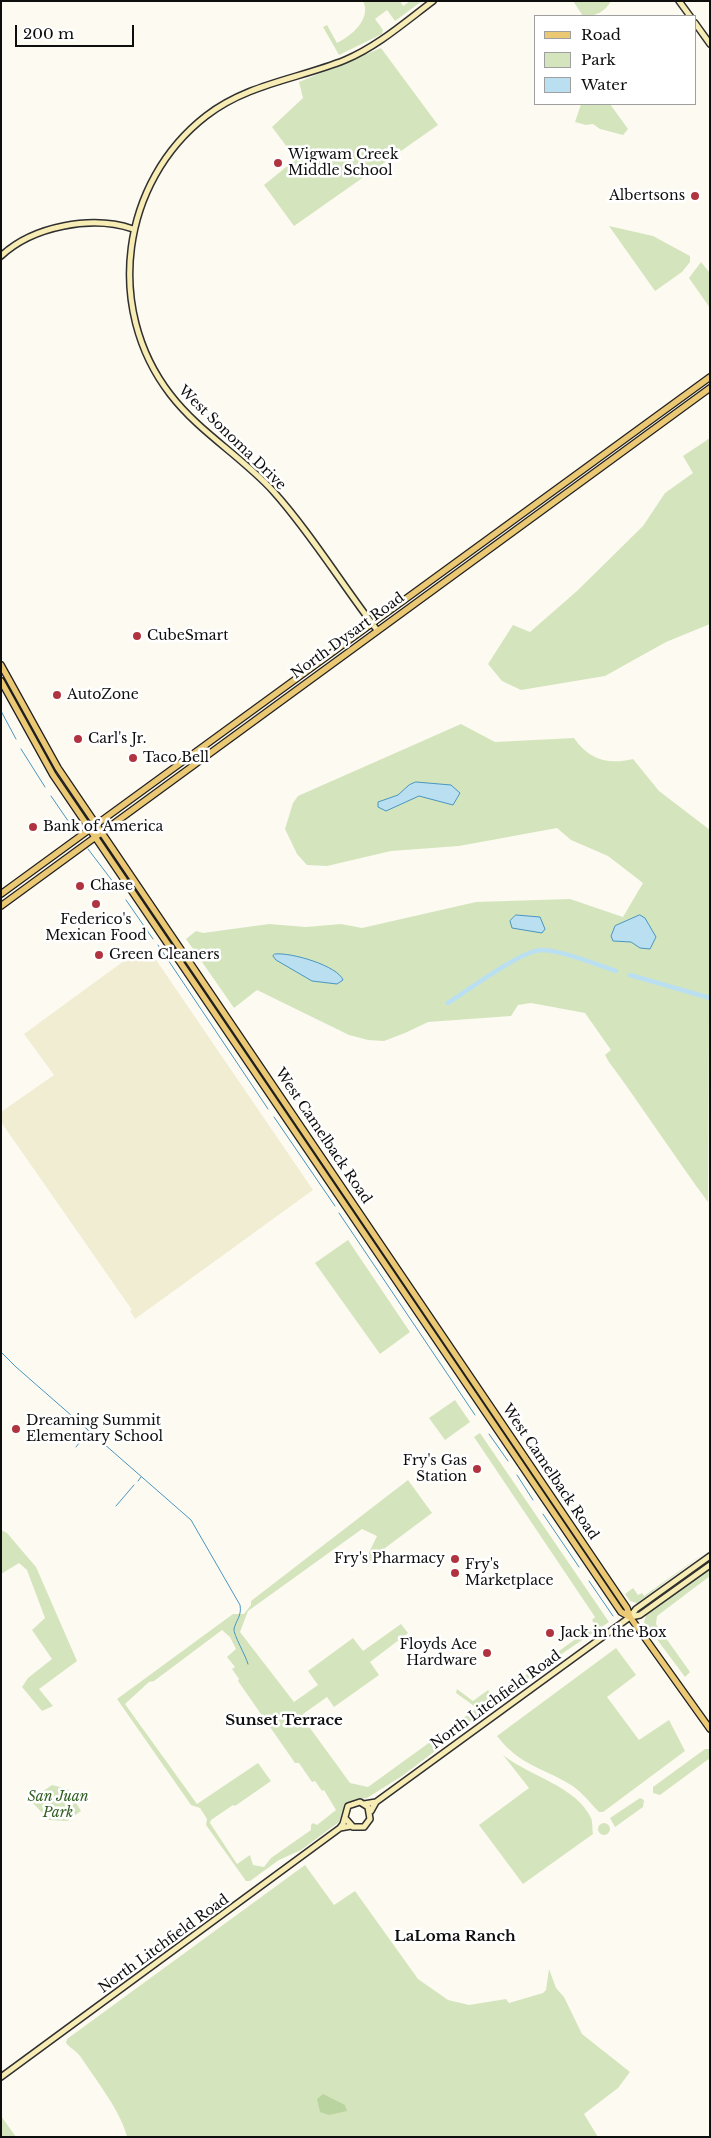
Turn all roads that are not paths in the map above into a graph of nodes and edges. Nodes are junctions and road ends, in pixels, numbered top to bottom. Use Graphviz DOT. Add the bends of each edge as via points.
graph roads {
  1 [pos="434,1"];
  2 [pos="679,1"];
  3 [pos="689,15"];
  4 [pos="696,24"];
  5 [pos="710,44"];
  6 [pos="133,229"];
  7 [pos="1,256"];
  8 [pos="710,377"];
  9 [pos="710,388"];
  10 [pos="372,624"];
  11 [pos="376,630"];
  12 [pos="1,665"];
  13 [pos="1,681"];
  14 [pos="38,732"];
  15 [pos="30,736"];
  16 [pos="96,824"];
  17 [pos="90,828"];
  18 [pos="101,831"];
  19 [pos="94,836"];
  20 [pos="1,894"];
  21 [pos="1,906"];
  22 [pos="170,932"];
  23 [pos="163,937"];
  24 [pos="285,1104"];
  25 [pos="279,1108"];
  26 [pos="330,1170"];
  27 [pos="324,1174"];
  28 [pos="496,1415"];
  29 [pos="490,1419"];
  30 [pos="533,1469"];
  31 [pos="547,1503"];
  32 [pos="581,1540"];
  33 [pos="710,1556"];
  34 [pos="710,1565"];
  35 [pos="630,1617"];
  36 [pos="710,1729"];
  37 [pos="376,1802"];
  38 [pos="364,1804"];
  39 [pos="371,1812"];
  40 [pos="345,1818"];
  41 [pos="351,1826"];
  42 [pos="340,1828"];
  43 [pos="1,2077"];
  1 -- 6 [label="main road, West Sonoma Drive" via="358,54 259,87 235,97 206,116 164,162 139,210"];
  2 -- 3 [label="main road"];
  4 -- 5 [label="main road"];
  6 -- 7 [label="main road" via="93,223 75,224 46,230"];
  6 -- 10 [label="main road, West Sonoma Drive" via="131,301 141,341 159,379 186,413 274,492"];
  8 -- 10 [label="main road, North Dysart Road"];
  9 -- 11 [label="main road, North Dysart Road"];
  10 -- 11 [label="main road, West Sonoma Drive"];
  10 -- 16 [label="main road, North Dysart Road"];
  11 -- 18 [label="main road, North Dysart Road"];
  12 -- 14 [label="main road, West Camelback Road"];
  13 -- 15 [label="main road, West Camelback Road"];
  14 -- 15 [label="main road"];
  14 -- 16 [label="main road, West Camelback Road"];
  15 -- 17 [label="main road, West Camelback Road"];
  16 -- 17 [label="main road, North Dysart Road"];
  16 -- 18 [label="main road, West Camelback Road"];
  17 -- 19 [label="main road, West Camelback Road"];
  17 -- 20 [label="main road, North Dysart Road"];
  18 -- 19 [label="main road, North Dysart Road"];
  18 -- 22 [label="main road, West Camelback Road"];
  19 -- 21 [label="main road, North Dysart Road"];
  19 -- 23 [label="main road, West Camelback Road"];
  22 -- 23 [label="main road"];
  22 -- 24 [label="main road, West Camelback Road"];
  23 -- 25 [label="main road, West Camelback Road"];
  24 -- 25 [label="main road"];
  24 -- 26 [label="main road, West Camelback Road"];
  25 -- 27 [label="main road, West Camelback Road"];
  26 -- 27 [label="main road"];
  26 -- 28 [label="main road, West Camelback Road"];
  27 -- 29 [label="main road, West Camelback Road"];
  28 -- 29 [label="main road"];
  28 -- 30 [label="main road, West Camelback Road"];
  29 -- 31 [label="main road, West Camelback Road"];
  30 -- 31 [label="main road"];
  30 -- 32 [label="main road, West Camelback Road"];
  31 -- 32 [label="main road"];
  31 -- 35 [label="main road, West Camelback Road" via="621,1612"];
  32 -- 35 [label="main road, West Camelback Road"];
  33 -- 35 [label="main road, North Litchfield Road" via="636,1608"];
  34 -- 35 [label="main road, North Litchfield Road" via="640,1615"];
  35 -- 36 [label="main road, West Camelback Road"];
  35 -- 37 [label="main road, North Litchfield Road"];
  37 -- 38 [label="main road, North Litchfield Road"];
  37 -- 39 [label="main road, North Litchfield Road"];
  38 -- 39 [label="main road"];
  38 -- 40 [label="main road" via="350,1804"];
  39 -- 41 [label="main road" via="366,1826"];
  40 -- 41 [label="main road"];
  40 -- 42 [label="main road, North Litchfield Road"];
  41 -- 42 [label="main road, North Litchfield Road"];
  42 -- 43 [label="main road, North Litchfield Road"];
}
